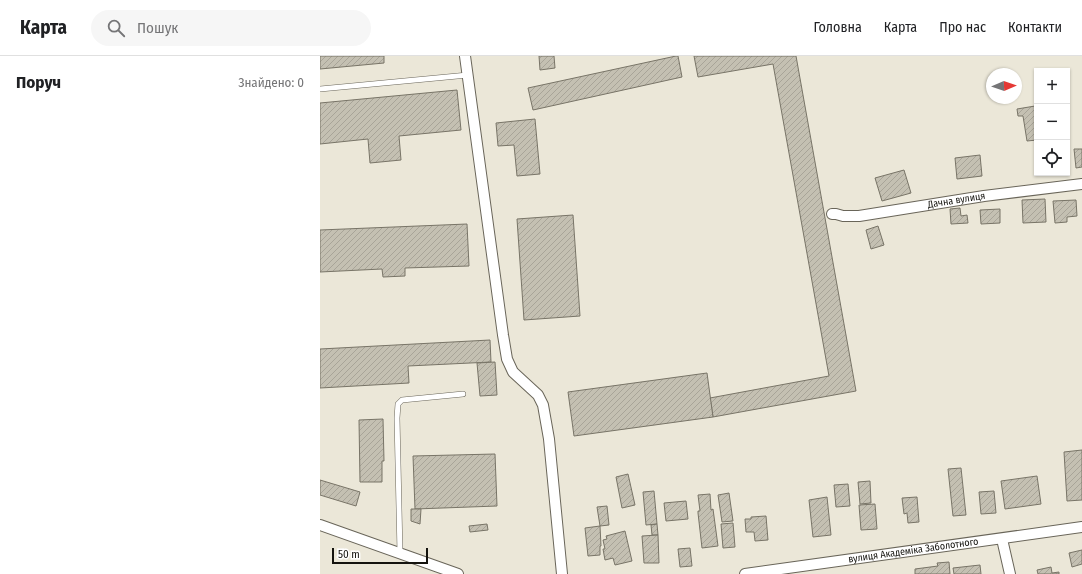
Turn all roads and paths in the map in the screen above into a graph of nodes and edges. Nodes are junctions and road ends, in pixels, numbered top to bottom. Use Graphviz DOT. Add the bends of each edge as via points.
graph roads {
  1 [pos="465,56"];
  2 [pos="468,75"];
  3 [pos="320,89"];
  4 [pos="1082,184"];
  5 [pos="832,214"];
  6 [pos="463,394"];
  7 [pos="320,525"];
  8 [pos="1082,527"];
  9 [pos="1002,539"];
  10 [pos="400,553"];
  11 [pos="458,574"];
  12 [pos="562,574"];
  13 [pos="745,574"];
  14 [pos="1010,574"];
  1 -- 2 [label="street"];
  2 -- 3 [label="lane"];
  2 -- 12 [label="street" via="507,359 513,372 538,395 543,405 549,439"];
  4 -- 5 [label="street, Дачна вулиця" via="984,196 859,216"];
  6 -- 10 [label="lane" via="402,400 398,404"];
  7 -- 10 [label="street"];
  8 -- 9 [label="street, вулиця Академіка Заболотного"];
  9 -- 13 [label="street, вулиця Академіка Заболотного"];
  9 -- 14 [label="street"];
  10 -- 11 [label="street"];
}
